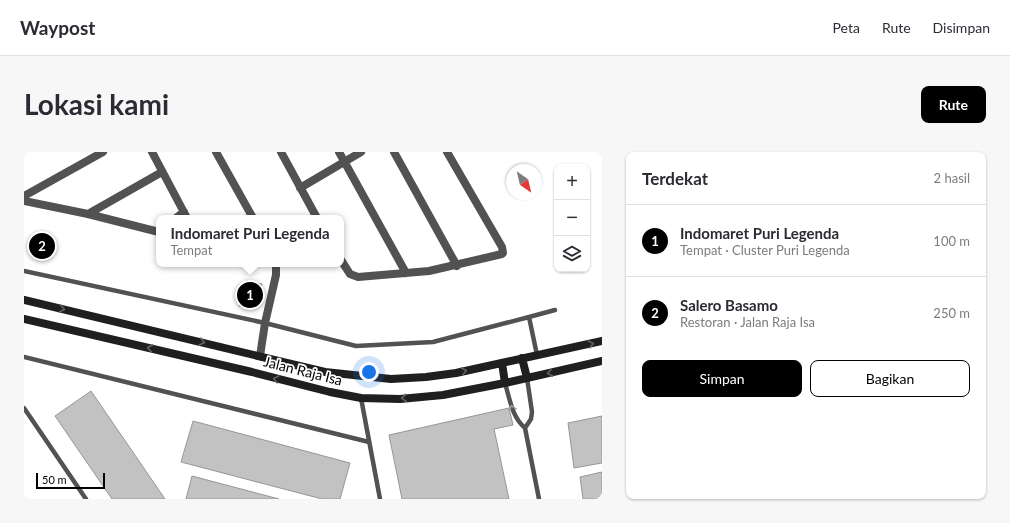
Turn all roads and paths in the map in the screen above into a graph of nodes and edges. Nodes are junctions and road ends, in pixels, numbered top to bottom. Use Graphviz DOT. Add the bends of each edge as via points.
graph roads {
  1 [pos="103,152"];
  2 [pos="152,152"];
  3 [pos="216,152"];
  4 [pos="281,152"];
  5 [pos="339,152"];
  6 [pos="361,152"];
  7 [pos="394,152"];
  8 [pos="447,152"];
  9 [pos="344,161"];
  10 [pos="162,172"];
  11 [pos="300,188"];
  12 [pos="24,196"];
  13 [pos="24,201"];
  14 [pos="88,214"];
  15 [pos="185,215"];
  16 [pos="251,215"];
  17 [pos="315,215"];
  18 [pos="156,231"];
  19 [pos="344,265"];
  20 [pos="457,266"];
  21 [pos="276,267"];
  22 [pos="24,271"];
  23 [pos="406,273"];
  24 [pos="24,300"];
  25 [pos="555,310"];
  26 [pos="529,317"];
  27 [pos="24,319"];
  28 [pos="265,323"];
  29 [pos="602,341"];
  30 [pos="537,355"];
  31 [pos="260,356"];
  32 [pos="24,357"];
  33 [pos="522,358"];
  34 [pos="602,361"];
  35 [pos="502,363"];
  36 [pos="527,378"];
  37 [pos="505,383"];
  38 [pos="361,398"];
  39 [pos="24,408"];
  40 [pos="525,428"];
  41 [pos="369,442"];
  42 [pos="86,499"];
  43 [pos="380,499"];
  44 [pos="539,499"];
  1 -- 12 [label="street"];
  2 -- 10 [label="street"];
  3 -- 16 [label="street"];
  4 -- 11 [label="street"];
  5 -- 9 [label="street"];
  6 -- 9 [label="street"];
  7 -- 20 [label="street"];
  8 -- 20 [label="street" via="502,247 503,253"];
  9 -- 11 [label="street"];
  9 -- 23 [label="street"];
  10 -- 14 [label="street"];
  10 -- 15 [label="street"];
  11 -- 17 [label="street"];
  13 -- 14 [label="street"];
  14 -- 18 [label="street"];
  19 -- 23 [label="street" via="348,272 355,276"];
  20 -- 23 [label="street"];
  21 -- 28 [label="street"];
  22 -- 28 [label="lane"];
  24 -- 31 [label="main road, Jalan Raja Isa, one-way"];
  25 -- 26 [label="lane"];
  26 -- 28 [label="lane" via="433,342 356,346"];
  26 -- 30 [label="lane"];
  38 -- 27 [label="main road, Jalan Raja Isa, one-way"];
  28 -- 31 [label="street"];
  30 -- 29 [label="main road, Jalan Raja Isa, one-way"];
  30 -- 33 [label="main road, Jalan Raja Isa"];
  31 -- 35 [label="main road, Jalan Raja Isa, one-way" via="325,372 391,379 433,376"];
  32 -- 41 [label="lane"];
  33 -- 35 [label="main road, Jalan Raja Isa"];
  33 -- 36 [label="main road"];
  34 -- 36 [label="main road, Jalan Raja Isa, one-way"];
  35 -- 37 [label="main road"];
  36 -- 37 [label="main road, Jalan Raja Isa"];
  36 -- 40 [label="lane" via="532,412"];
  37 -- 38 [label="main road, Jalan Raja Isa, one-way" via="443,395 400,399"];
  40 -- 37 [label="lane, one-way" via="515,417"];
  38 -- 41 [label="lane"];
  39 -- 42 [label="lane"];
  40 -- 44 [label="lane"];
  41 -- 43 [label="lane"];
}
